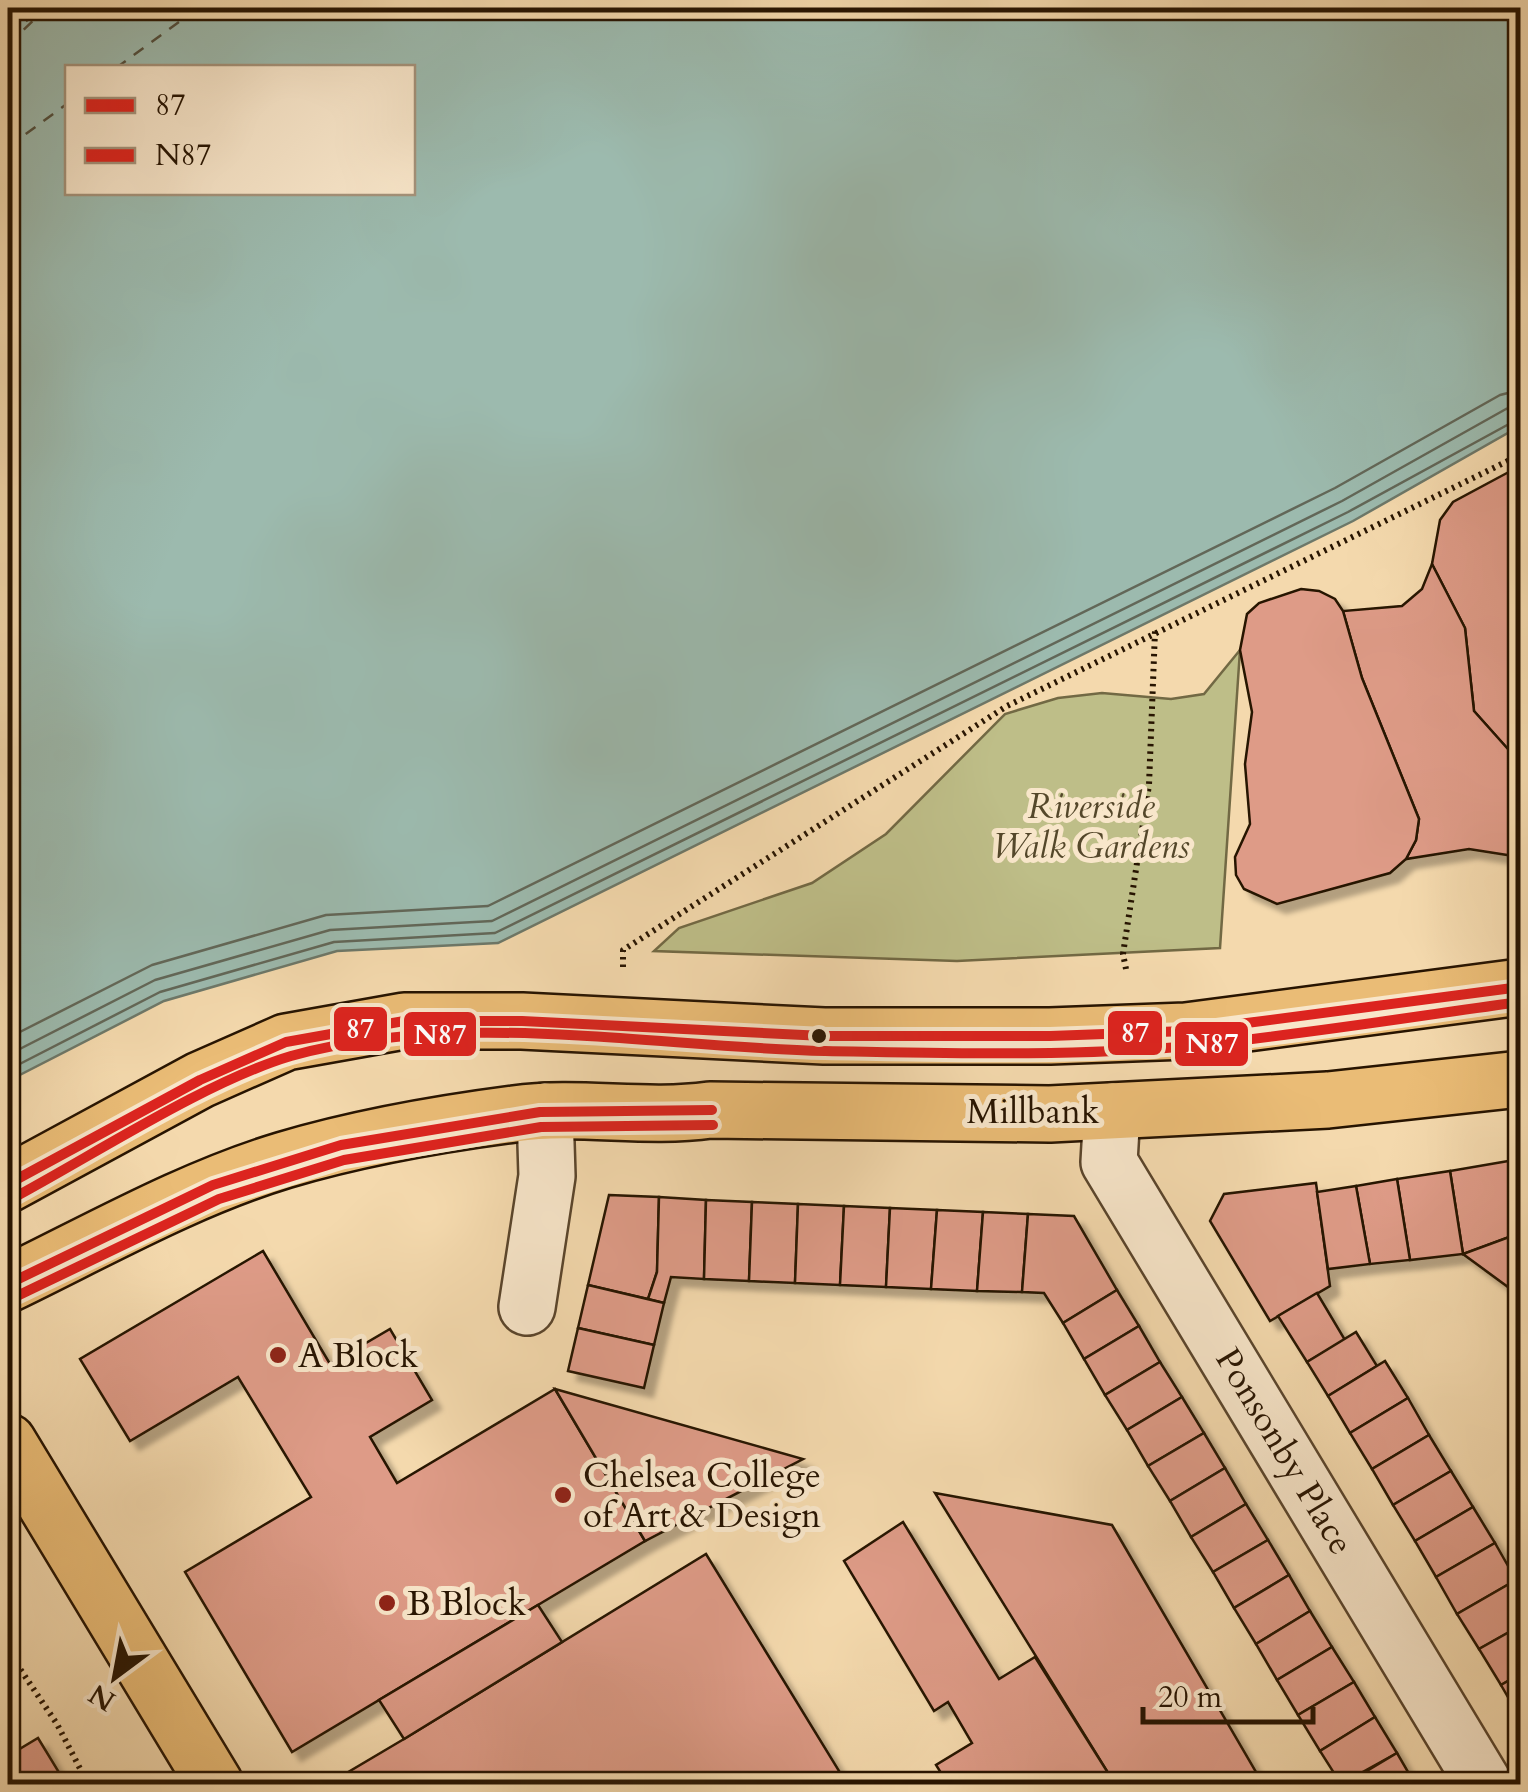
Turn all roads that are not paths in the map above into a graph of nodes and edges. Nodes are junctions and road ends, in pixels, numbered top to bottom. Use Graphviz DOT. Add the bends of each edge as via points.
graph roads {
  1 [pos="1520,988"];
  2 [pos="1520,1078"];
  3 [pos="545,1110"];
  4 [pos="1112,1112"];
  5 [pos="8,1184"];
  6 [pos="8,1284"];
  7 [pos="526,1307"];
  8 [pos="8,1442"];
  9 [pos="215,1784"];
  10 [pos="1484,1784"];
  1 -- 5 [label="main road" via="1186,1031 1050,1036 824,1036 404,1021 286,1042 200,1080"];
  2 -- 4 [label="main road, Millbank" via="1328,1100"];
  3 -- 4 [label="main road, Millbank" via="670,1116 710,1110"];
  3 -- 6 [label="main road, Millbank" via="378,1136 282,1160 181,1200"];
  3 -- 7 [label="street" via="547,1176"];
  4 -- 10 [label="street, Ponsonby Place" via="1109,1162"];
  8 -- 9 [label="main road"];
}
